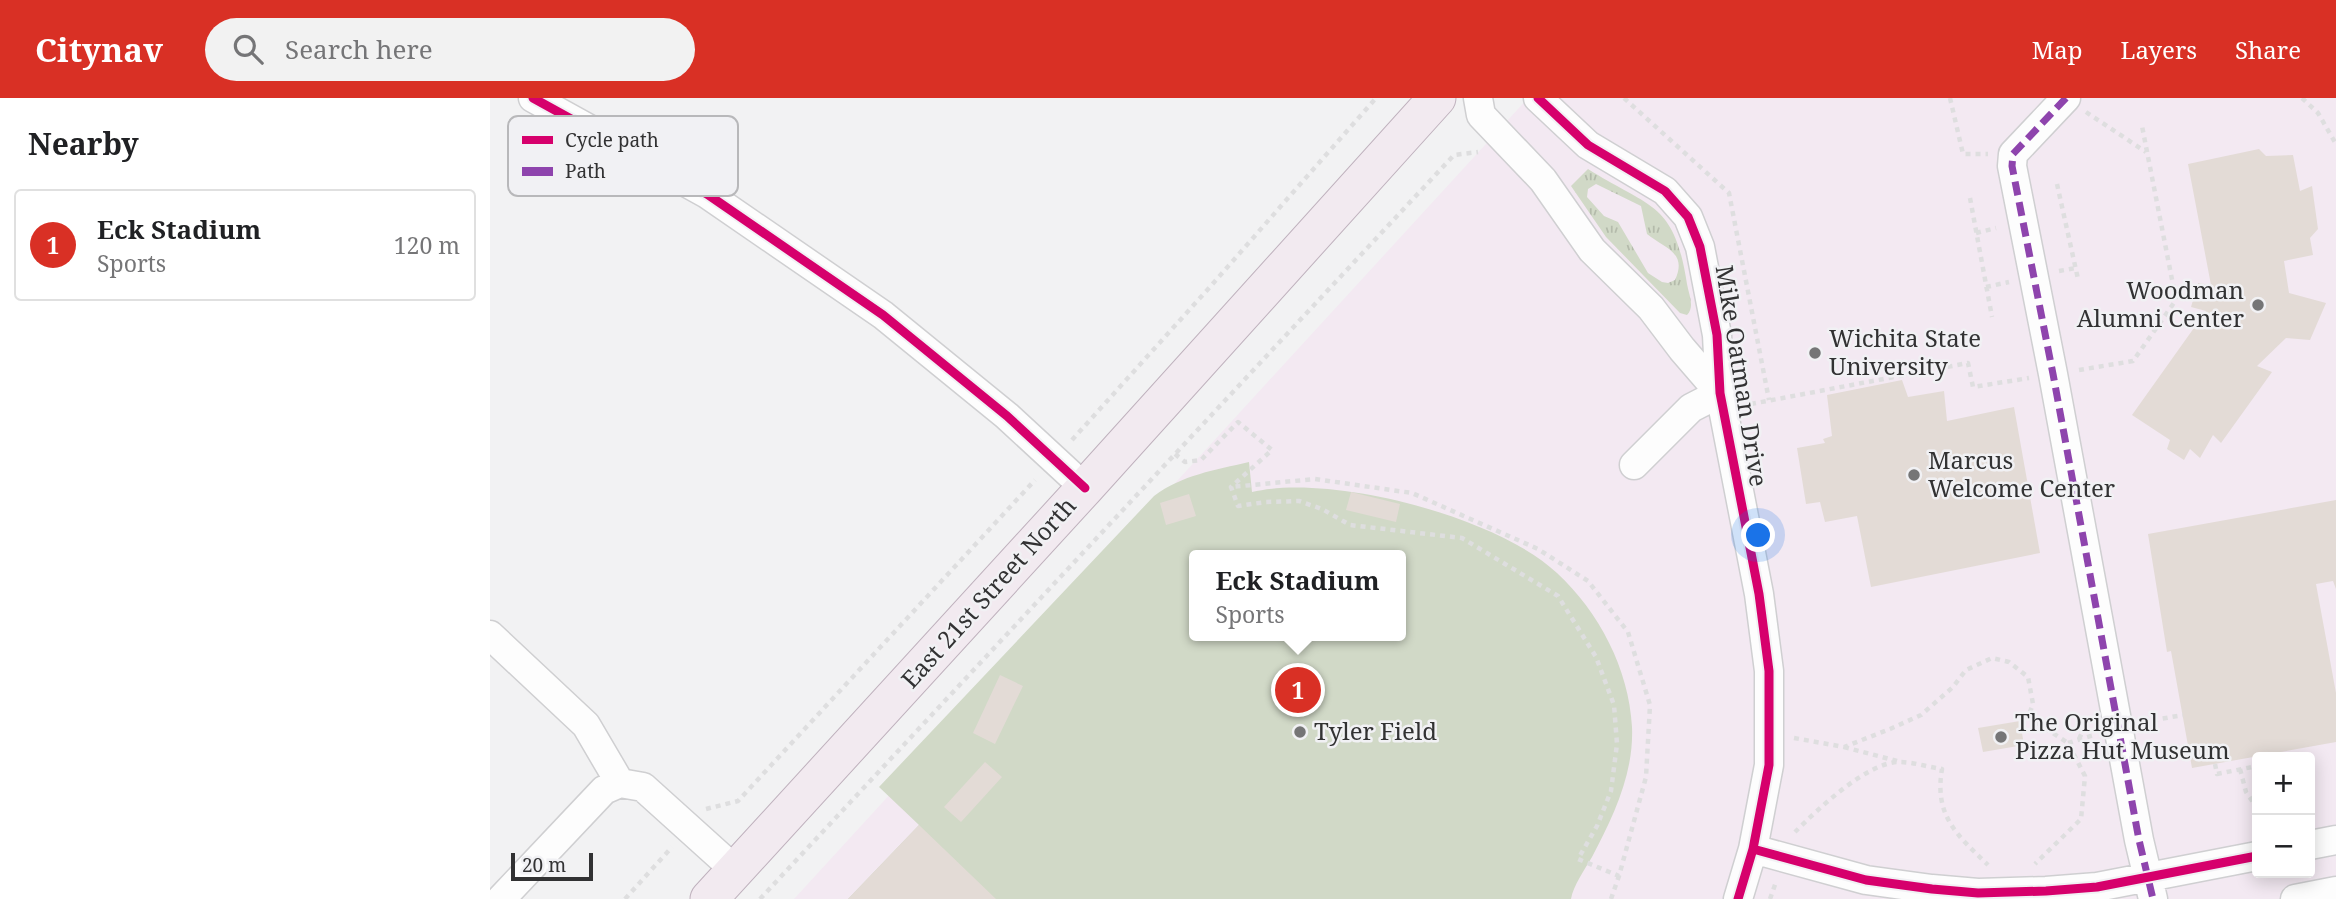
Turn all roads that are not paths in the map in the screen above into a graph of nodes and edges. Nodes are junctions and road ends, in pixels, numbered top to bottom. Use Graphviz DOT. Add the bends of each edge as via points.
graph roads {
  1 [pos="533,98"];
  2 [pos="1437,98"];
  3 [pos="1478,98"];
  4 [pos="1538,98"];
  5 [pos="2071,101"];
  6 [pos="566,116"];
  7 [pos="710,196"];
  8 [pos="1720,393"];
  9 [pos="1634,465"];
  10 [pos="1086,488"];
  11 [pos="490,635"];
  12 [pos="620,783"];
  13 [pos="2336,840"];
  14 [pos="2315,844"];
  15 [pos="1754,849"];
  16 [pos="2252,858"];
  17 [pos="735,870"];
  18 [pos="2151,888"];
  19 [pos="499,889"];
  20 [pos="2336,891"];
  21 [pos="1744,897"];
  22 [pos="709,899"];
  23 [pos="2295,899"];
  1 -- 6 [label="street"];
  2 -- 10 [label="main road, East 21st Street North"];
  3 -- 8 [label="street, Mike Oatman Drive" via="1488,141 1552,191 1592,250 1651,308"];
  4 -- 8 [label="street, Mike Oatman Drive" via="1588,145 1665,191 1688,217 1703,260 1717,335"];
  5 -- 18 [label="street" via="2013,154 2012,166"];
  7 -- 10 [label="street" via="877,311 1007,416"];
  8 -- 9 [label="street" via="1691,408"];
  8 -- 15 [label="street, Mike Oatman Drive" via="1759,594 1769,671 1769,765"];
  10 -- 17 [label="main road, East 21st Street North"];
  11 -- 12 [label="street" via="586,725"];
  12 -- 17 [label="street" via="643,787"];
  12 -- 19 [label="street" via="604,790"];
  13 -- 14 [label="street"];
  15 -- 18 [label="street" via="1866,880 1932,890"];
  15 -- 21 [label="street, Mike Oatman Drive"];
  16 -- 18 [label="street"];
  17 -- 22 [label="main road, East 21st Street North"];
  20 -- 23 [label="street"];
}
